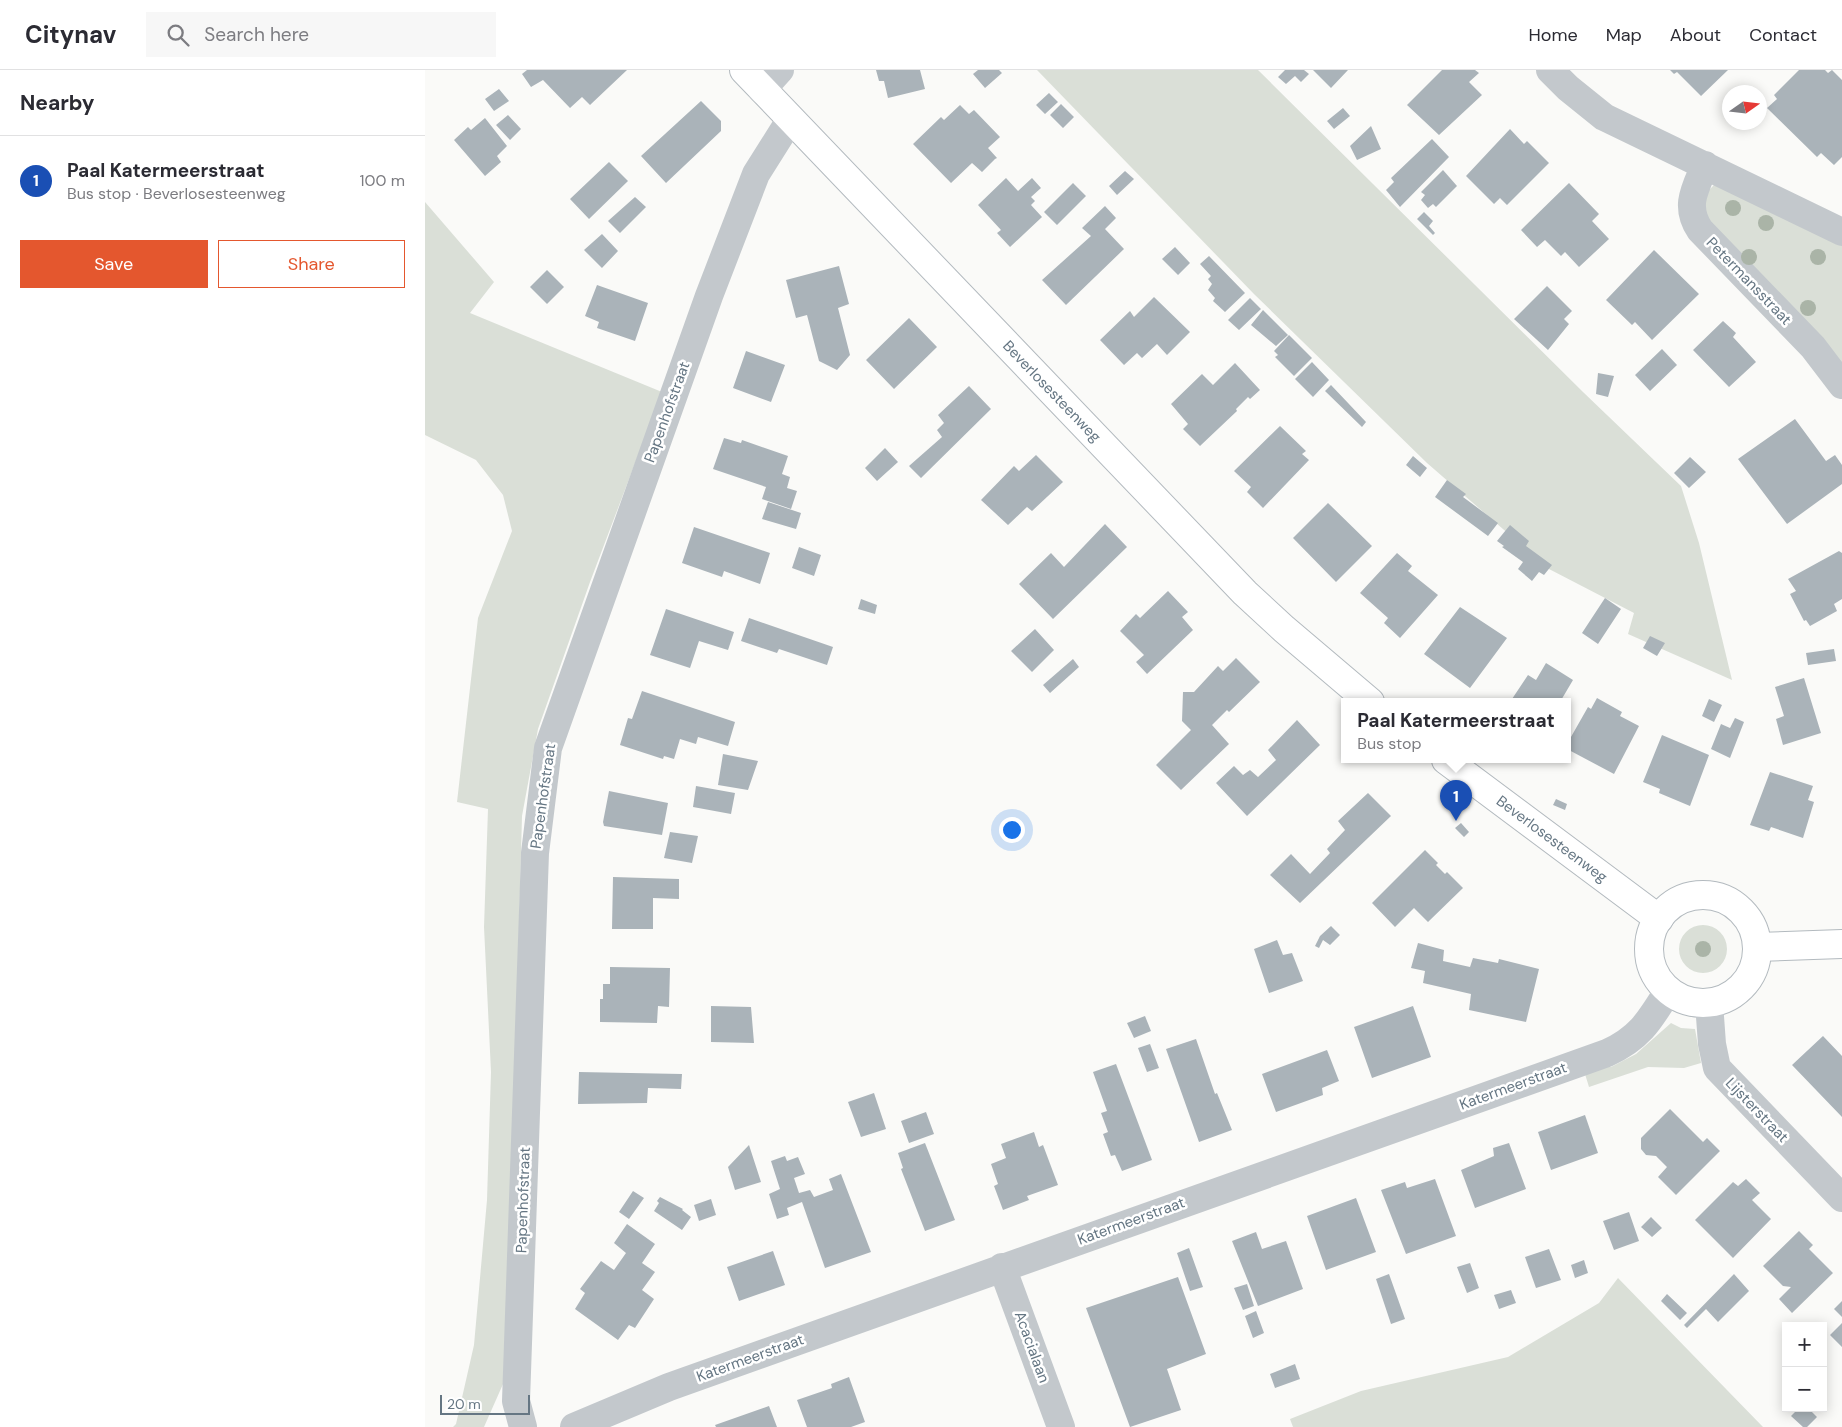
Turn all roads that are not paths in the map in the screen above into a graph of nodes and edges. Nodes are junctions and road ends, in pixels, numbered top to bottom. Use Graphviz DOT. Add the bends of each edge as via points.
graph roads {
  1 [pos="744,70"];
  2 [pos="1550,70"];
  3 [pos="771,80"];
  4 [pos="790,120"];
  5 [pos="1705,165"];
  6 [pos="1842,232"];
  7 [pos="1842,385"];
  8 [pos="1365,698"];
  9 [pos="1450,763"];
  10 [pos="1659,919"];
  11 [pos="1842,944"];
  12 [pos="1757,947"];
  13 [pos="1668,991"];
  14 [pos="1709,1003"];
  15 [pos="1842,1198"];
  16 [pos="1002,1267"];
  17 [pos="523,1427"];
  18 [pos="574,1427"];
  19 [pos="1061,1427"];
  1 -- 3 [label="street, Beverlosesteenweg"];
  2 -- 5 [label="street" via="1604,117"];
  3 -- 4 [label="street, Beverlosesteenweg"];
  4 -- 8 [label="street, Beverlosesteenweg" via="1245,593"];
  4 -- 17 [label="street, Papenhofstraat" via="755,174 547,748 535,853 529,992 516,1401"];
  5 -- 6 [label="street"];
  5 -- 7 [label="street, Petermansstraat" via="1693,192 1693,219 1813,347"];
  9 -- 10 [label="street, Beverlosesteenweg"];
  10 -- 12 [label="street" via="1668,908 1695,896 1726,899 1745,915 1754,929"];
  10 -- 13 [label="street" via="1651,933 1649,950 1657,980"];
  11 -- 12 [label="street"];
  12 -- 14 [label="street" via="1751,976 1739,989"];
  13 -- 14 [label="street" via="1681,998"];
  13 -- 16 [label="street, Katermeerstraat" via="1649,1022 1635,1037 1607,1053"];
  14 -- 15 [label="street, Lijsterstraat" via="1717,1068"];
  16 -- 18 [label="street, Katermeerstraat" via="669,1386"];
  16 -- 19 [label="street, Acacialaan"];
}
